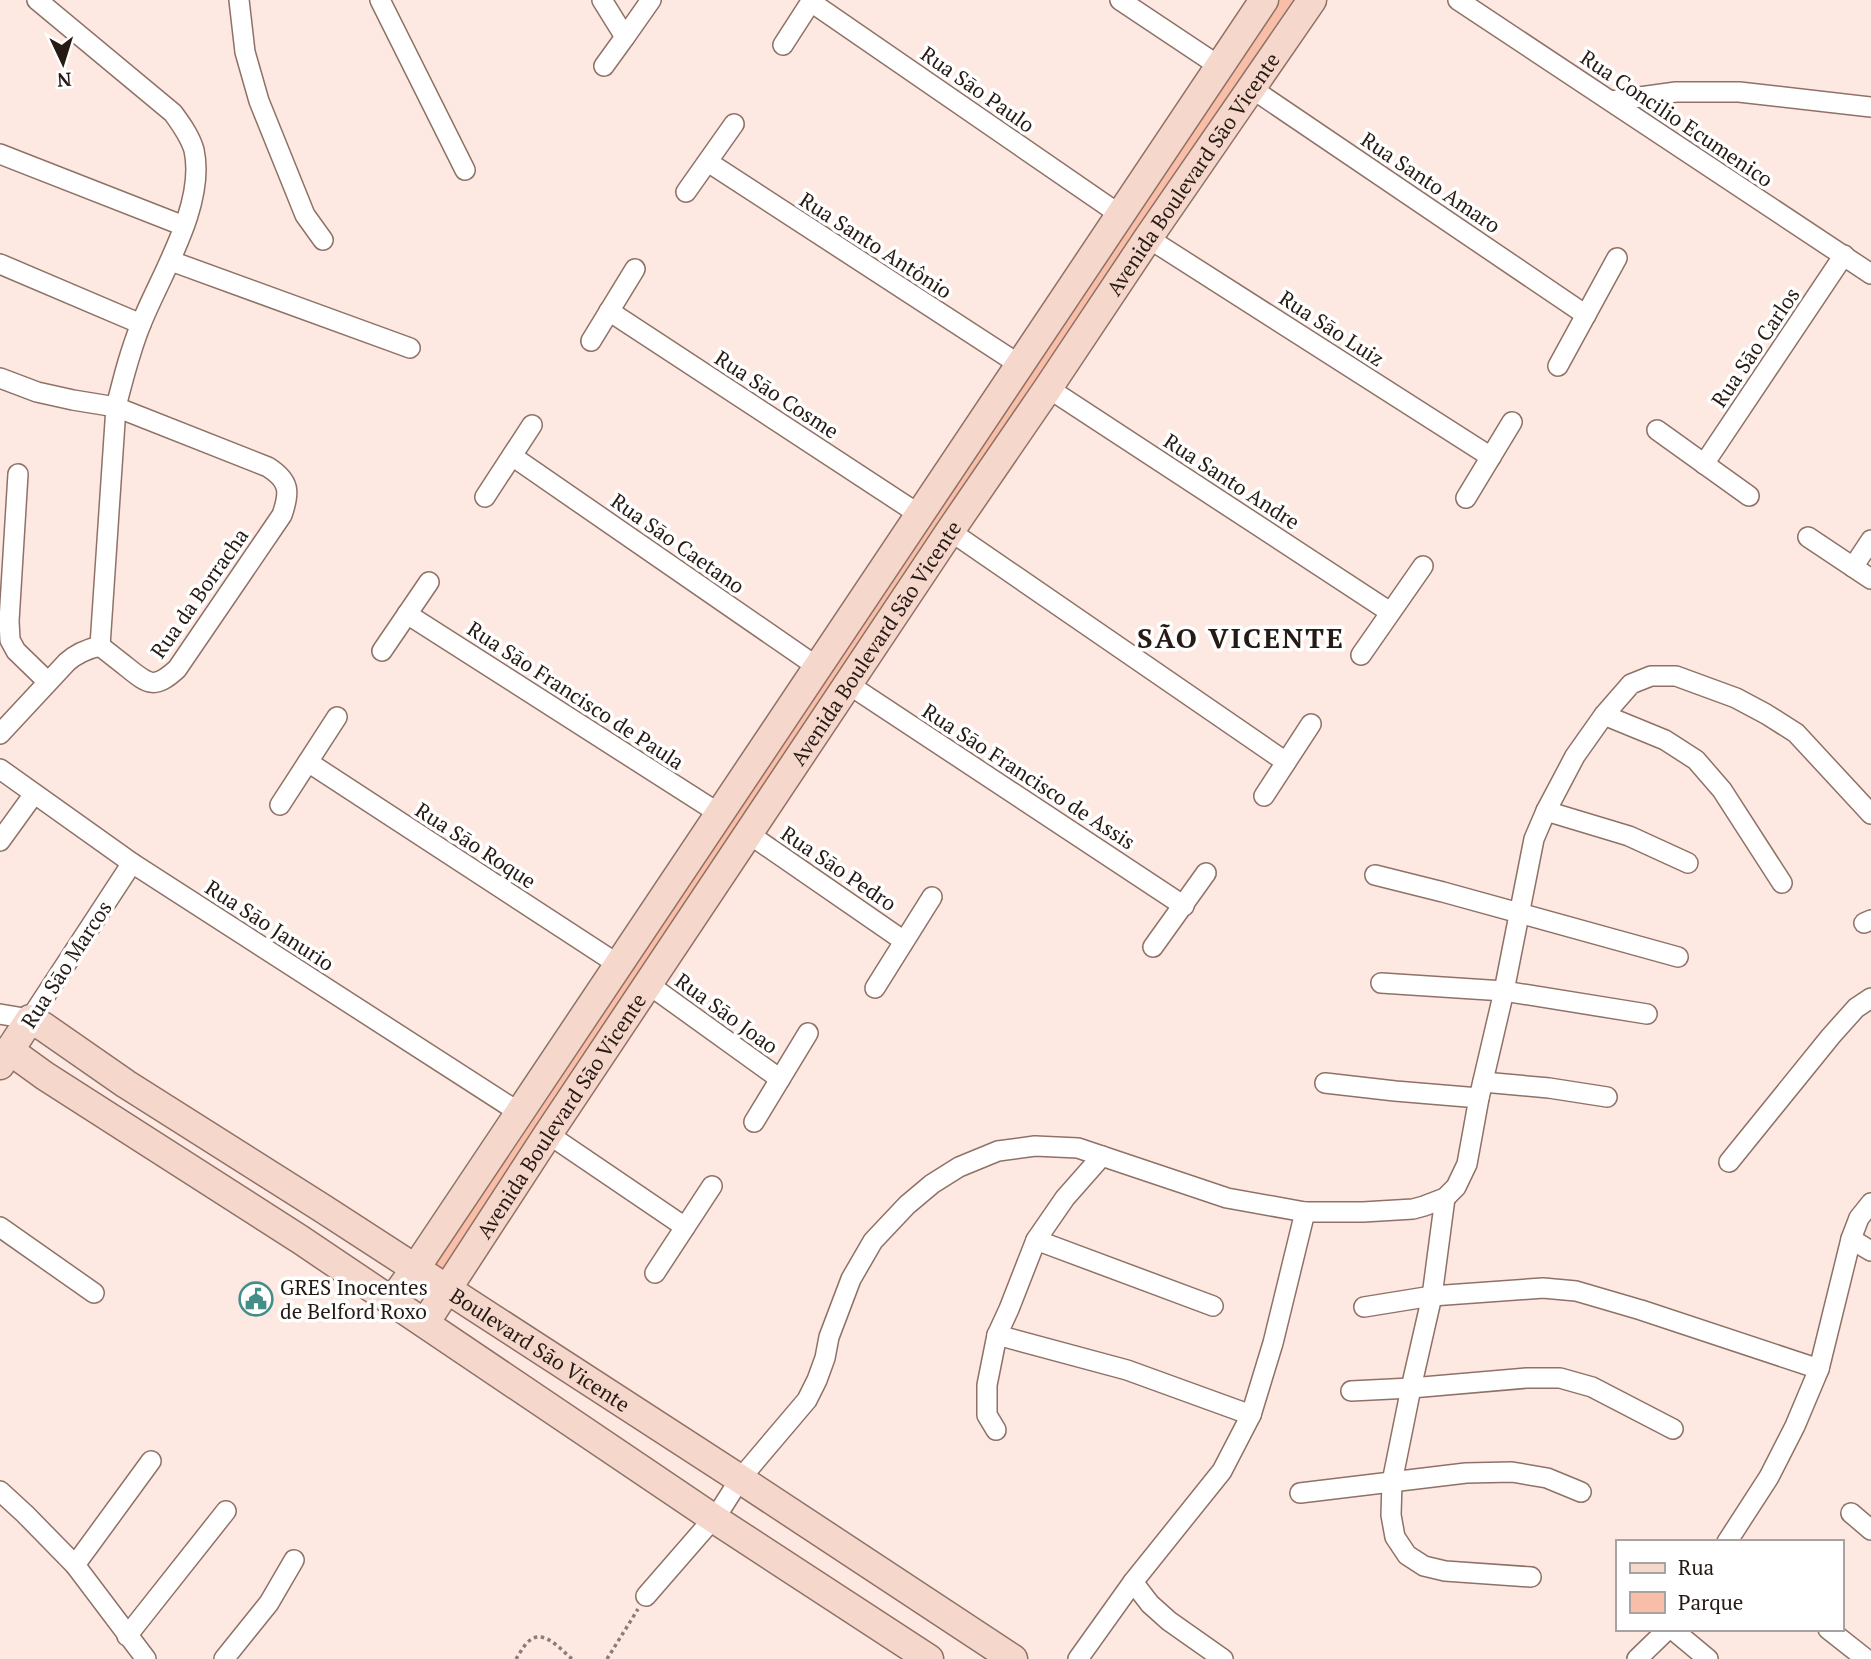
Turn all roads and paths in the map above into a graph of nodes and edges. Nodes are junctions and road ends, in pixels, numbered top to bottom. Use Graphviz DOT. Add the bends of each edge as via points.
graph roads {
  1 [pos="37,0"];
  2 [pos="239,0"];
  3 [pos="380,0"];
  4 [pos="602,0"];
  5 [pos="651,0"];
  6 [pos="1120,0"];
  7 [pos="1264,0"];
  8 [pos="1312,0"];
  9 [pos="1458,0"];
  10 [pos="812,1"];
  11 [pos="625,37"];
  12 [pos="783,45"];
  13 [pos="604,66"];
  14 [pos="1219,66"];
  15 [pos="1251,88"];
  16 [pos="1611,101"];
  17 [pos="1871,107"];
  18 [pos="734,124"];
  19 [pos="0,154"];
  20 [pos="708,162"];
  21 [pos="465,170"];
  22 [pos="686,192"];
  23 [pos="1119,214"];
  24 [pos="184,226"];
  25 [pos="1148,238"];
  26 [pos="323,240"];
  27 [pos="1844,255"];
  28 [pos="1617,258"];
  29 [pos="171,261"];
  30 [pos="0,264"];
  31 [pos="635,269"];
  32 [pos="1871,274"];
  33 [pos="609,311"];
  34 [pos="1586,315"];
  35 [pos="141,324"];
  36 [pos="591,341"];
  37 [pos="410,348"];
  38 [pos="1020,365"];
  39 [pos="1558,366"];
  40 [pos="0,378"];
  41 [pos="1048,388"];
  42 [pos="116,407"];
  43 [pos="1512,422"];
  44 [pos="532,425"];
  45 [pos="1657,430"];
  46 [pos="512,456"];
  47 [pos="1491,457"];
  48 [pos="1704,464"];
  49 [pos="18,474"];
  50 [pos="1749,496"];
  51 [pos="485,497"];
  52 [pos="1466,498"];
  53 [pos="920,515"];
  54 [pos="950,531"];
  55 [pos="1808,537"];
  56 [pos="1871,540"];
  57 [pos="1423,566"];
  58 [pos="1853,567"];
  59 [pos="1871,579"];
  60 [pos="429,582"];
  61 [pos="1390,612"];
  62 [pos="407,614"];
  63 [pos="100,646"];
  64 [pos="382,651"];
  65 [pos="1361,654"];
  66 [pos="818,668"];
  67 [pos="48,682"];
  68 [pos="849,684"];
  69 [pos="1604,715"];
  70 [pos="337,718"];
  71 [pos="1311,724"];
  72 [pos="0,734"];
  73 [pos="308,762"];
  74 [pos="1286,762"];
  75 [pos="0,769"];
  76 [pos="34,794"];
  77 [pos="1264,796"];
  78 [pos="280,805"];
  79 [pos="1546,811"];
  80 [pos="720,814"];
  81 [pos="1871,814"];
  82 [pos="749,834"];
  83 [pos="0,841"];
  84 [pos="132,863"];
  85 [pos="1688,863"];
  86 [pos="1206,873"];
  87 [pos="1375,875"];
  88 [pos="1782,883"];
  89 [pos="932,897"];
  90 [pos="1184,906"];
  91 [pos="1519,914"];
  92 [pos="904,941"];
  93 [pos="1153,947"];
  94 [pos="1678,957"];
  95 [pos="619,965"];
  96 [pos="648,984"];
  97 [pos="1381,984"];
  98 [pos="874,988"];
  99 [pos="1504,991"];
  100 [pos="1871,998"];
  101 [pos="1647,1014"];
  102 [pos="1,1015"];
  103 [pos="30,1019"];
  104 [pos="808,1032"];
  105 [pos="4,1058"];
  106 [pos="780,1079"];
  107 [pos="1325,1083"];
  108 [pos="1481,1090"];
  109 [pos="1607,1097"];
  110 [pos="520,1113"];
  111 [pos="754,1122"];
  112 [pos="548,1134"];
  113 [pos="1102,1156"];
  114 [pos="1728,1162"];
  115 [pos="712,1186"];
  116 [pos="1445,1198"];
  117 [pos="1871,1203"];
  118 [pos="1305,1212"];
  119 [pos="0,1227"];
  120 [pos="685,1227"];
  121 [pos="1036,1240"];
  122 [pos="1851,1240"];
  123 [pos="1871,1251"];
  124 [pos="415,1269"];
  125 [pos="655,1273"];
  126 [pos="447,1290"];
  127 [pos="94,1293"];
  128 [pos="1432,1296"];
  129 [pos="392,1301"];
  130 [pos="1213,1306"];
  131 [pos="1364,1307"];
  132 [pos="425,1323"];
  133 [pos="997,1335"];
  134 [pos="1819,1369"];
  135 [pos="1410,1388"];
  136 [pos="1351,1391"];
  137 [pos="1251,1415"];
  138 [pos="1674,1429"];
  139 [pos="996,1430"];
  140 [pos="151,1461"];
  141 [pos="740,1479"];
  142 [pos="1392,1482"];
  143 [pos="0,1491"];
  144 [pos="1581,1492"];
  145 [pos="1300,1493"];
  146 [pos="226,1511"];
  147 [pos="1851,1513"];
  148 [pos="713,1518"];
  149 [pos="1871,1530"];
  150 [pos="1728,1540"];
  151 [pos="295,1560"];
  152 [pos="75,1565"];
  153 [pos="1531,1577"];
  154 [pos="1133,1582"];
  155 [pos="646,1596"];
  156 [pos="1668,1631"];
  157 [pos="1673,1631"];
  158 [pos="1831,1631"];
  159 [pos="127,1636"];
  160 [pos="146,1659"];
  161 [pos="224,1659"];
  162 [pos="516,1659"];
  163 [pos="572,1659"];
  164 [pos="607,1659"];
  165 [pos="929,1659"];
  166 [pos="1013,1659"];
  167 [pos="1078,1659"];
  168 [pos="1223,1659"];
  169 [pos="1637,1659"];
  170 [pos="1708,1659"];
  171 [pos="1866,1659"];
  1 -- 24 [label="street" via="173,113 186,130 196,169"];
  2 -- 26 [label="street" via="259,101 305,215"];
  3 -- 21 [label="street"];
  4 -- 11 [label="street"];
  5 -- 11 [label="street"];
  6 -- 14 [label="street"];
  7 -- 14 [label="street, Avenida Boulevard São Vicente"];
  8 -- 15 [label="street, Avenida Boulevard São Vicente"];
  9 -- 16 [label="street, Rua Concilio Ecumenico"];
  10 -- 12 [label="street"];
  10 -- 23 [label="street, Rua Sāo Paulo"];
  11 -- 13 [label="street"];
  14 -- 23 [label="street, Avenida Boulevard São Vicente"];
  15 -- 25 [label="street, Avenida Boulevard São Vicente"];
  15 -- 34 [label="street, Rua Santo Amaro"];
  16 -- 17 [label="street" via="1676,92 1739,92"];
  16 -- 27 [label="street, Rua Concilio Ecumenico"];
  18 -- 20 [label="street"];
  19 -- 24 [label="street"];
  20 -- 22 [label="street"];
  20 -- 38 [label="street, Rua Santo Antônio"];
  23 -- 38 [label="street, Avenida Boulevard São Vicente"];
  24 -- 29 [label="street"];
  25 -- 41 [label="street, Avenida Boulevard São Vicente"];
  25 -- 47 [label="street, Rua Sāo Luiz"];
  27 -- 32 [label="street, Rua Concilio Ecumenico"];
  27 -- 48 [label="street, Rua São Carlos"];
  28 -- 34 [label="street"];
  29 -- 35 [label="street"];
  29 -- 37 [label="street"];
  30 -- 35 [label="street"];
  31 -- 33 [label="street"];
  33 -- 36 [label="street"];
  33 -- 53 [label="street, Rua Sāo Cosme"];
  34 -- 39 [label="street"];
  35 -- 42 [label="street"];
  38 -- 53 [label="street, Avenida Boulevard São Vicente"];
  40 -- 42 [label="street" via="37,392"];
  41 -- 54 [label="street, Avenida Boulevard São Vicente"];
  41 -- 61 [label="street, Rua Santo Andre"];
  42 -- 63 [label="street"];
  42 -- 63 [label="street, Rua da Borracha" via="268,467 287,487 287,501 282,515 166,679 145,682"];
  43 -- 47 [label="street"];
  44 -- 46 [label="street"];
  45 -- 48 [label="street"];
  46 -- 51 [label="street"];
  46 -- 66 [label="street, Rua Sāo Caetano"];
  47 -- 52 [label="street"];
  48 -- 50 [label="street"];
  49 -- 67 [label="street" via="10,640 16,652"];
  53 -- 66 [label="street, Avenida Boulevard São Vicente"];
  54 -- 68 [label="street, Avenida Boulevard São Vicente"];
  54 -- 74 [label="street"];
  55 -- 58 [label="street"];
  56 -- 58 [label="street"];
  57 -- 61 [label="street"];
  58 -- 59 [label="street"];
  60 -- 62 [label="street"];
  61 -- 65 [label="street"];
  62 -- 64 [label="street"];
  62 -- 80 [label="street, Rua Sāo Francisco de Paula"];
  63 -- 67 [label="street" via="77,654"];
  66 -- 80 [label="street, Avenida Boulevard São Vicente"];
  67 -- 72 [label="street"];
  68 -- 82 [label="street, Avenida Boulevard São Vicente"];
  68 -- 90 [label="street, Rua Sāo Francisco de Assis"];
  69 -- 79 [label="street" via="1575,756"];
  69 -- 81 [label="street" via="1631,684 1651,676 1676,676 1736,698 1796,733"];
  69 -- 88 [label="street" via="1665,740 1696,760 1723,790"];
  70 -- 73 [label="street"];
  71 -- 74 [label="street"];
  73 -- 78 [label="street"];
  73 -- 95 [label="street, Rua Sāo Roque"];
  74 -- 77 [label="street"];
  75 -- 76 [label="street, Rua Sāo Janurio"];
  76 -- 83 [label="street"];
  76 -- 84 [label="street, Rua Sāo Janurio"];
  79 -- 85 [label="street" via="1629,836"];
  79 -- 91 [label="street" via="1534,839"];
  80 -- 95 [label="street, Avenida Boulevard São Vicente"];
  82 -- 92 [label="street, Rua Sāo Pedro"];
  82 -- 96 [label="street, Avenida Boulevard São Vicente"];
  84 -- 103 [label="street, Rua Sāo Marcos"];
  84 -- 110 [label="street, Rua Sāo Janurio"];
  86 -- 90 [label="street"];
  87 -- 91 [label="street"];
  89 -- 92 [label="street"];
  90 -- 93 [label="street"];
  91 -- 94 [label="street"];
  91 -- 99 [label="street"];
  92 -- 98 [label="street"];
  95 -- 110 [label="street, Avenida Boulevard São Vicente"];
  96 -- 106 [label="street, Rua Sāo Joao"];
  96 -- 112 [label="street, Avenida Boulevard São Vicente"];
  97 -- 99 [label="street"];
  99 -- 101 [label="street"];
  99 -- 108 [label="street"];
  100 -- 114 [label="street" via="1830,1036"];
  102 -- 103 [label="street"];
  102 -- 105 [label="street"];
  103 -- 105 [label="street, Rua Sāo Marcos"];
  103 -- 124 [label="street, Boulevard São Vicente"];
  104 -- 106 [label="street"];
  105 -- 129 [label="street, Boulevard São Vicente" via="45,1076"];
  106 -- 111 [label="street"];
  107 -- 108 [label="street" via="1395,1091"];
  108 -- 109 [label="street" via="1549,1088"];
  108 -- 116 [label="street" via="1467,1164"];
  110 -- 124 [label="street, Avenida Boulevard São Vicente"];
  112 -- 120 [label="street"];
  112 -- 126 [label="street, Avenida Boulevard São Vicente"];
  113 -- 118 [label="street" via="1227,1198"];
  113 -- 121 [label="street"];
  113 -- 141 [label="street" via="1067,1147 998,1151 959,1167 907,1205 873,1241 851,1279 807,1400"];
  115 -- 120 [label="street"];
  116 -- 118 [label="street" via="1413,1209"];
  116 -- 128 [label="street"];
  117 -- 122 [label="street"];
  118 -- 137 [label="street"];
  119 -- 127 [label="street"];
  120 -- 125 [label="street"];
  121 -- 130 [label="street"];
  121 -- 133 [label="street"];
  122 -- 123 [label="street"];
  122 -- 134 [label="street"];
  124 -- 126 [label="street, Boulevard São Vicente"];
  124 -- 129 [label="street, Avenida Boulevard São Vicente"];
  126 -- 132 [label="street, Avenida Boulevard São Vicente"];
  126 -- 141 [label="street, Boulevard São Vicente"];
  128 -- 131 [label="street"];
  128 -- 134 [label="street" via="1543,1288 1576,1291"];
  128 -- 135 [label="street"];
  129 -- 132 [label="street, Boulevard São Vicente"];
  132 -- 148 [label="street, Boulevard São Vicente"];
  133 -- 137 [label="street" via="1127,1370"];
  133 -- 139 [label="street" via="987,1385 987,1415"];
  134 -- 150 [label="street" via="1769,1477"];
  135 -- 136 [label="street"];
  135 -- 138 [label="street" via="1560,1378 1592,1387"];
  135 -- 142 [label="street"];
  137 -- 154 [label="street" via="1222,1471"];
  140 -- 152 [label="street"];
  141 -- 148 [label="street"];
  141 -- 166 [label="street, Boulevard São Vicente"];
  142 -- 144 [label="street" via="1512,1472 1547,1478"];
  142 -- 145 [label="street"];
  142 -- 153 [label="street" via="1395,1537 1407,1555 1444,1571"];
  143 -- 152 [label="street"];
  146 -- 159 [label="street"];
  147 -- 149 [label="street"];
  148 -- 155 [label="street"];
  148 -- 165 [label="street, Boulevard São Vicente"];
  151 -- 161 [label="street" via="270,1603"];
  152 -- 159 [label="street"];
  154 -- 167 [label="street"];
  154 -- 168 [label="street" via="1169,1621"];
  155 -- 164 [label="path"];
  156 -- 169 [label="street"];
  157 -- 170 [label="street"];
  158 -- 171 [label="street"];
  159 -- 160 [label="street"];
  162 -- 163 [label="path" via="537,1637 546,1638"];
}
